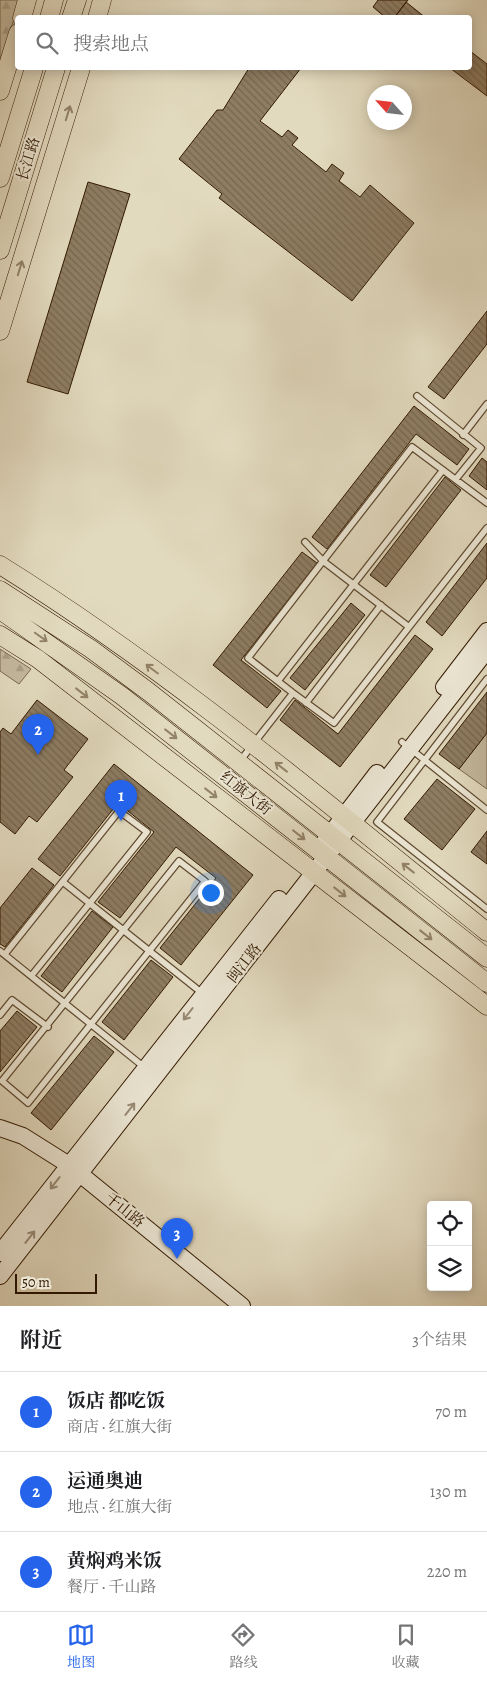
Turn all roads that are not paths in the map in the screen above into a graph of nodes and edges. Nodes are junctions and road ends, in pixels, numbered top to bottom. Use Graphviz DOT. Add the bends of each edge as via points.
graph roads {
  1 [pos="27,0"];
  2 [pos="54,0"];
  3 [pos="77,0"];
  4 [pos="102,0"];
  5 [pos="23,15"];
  6 [pos="50,15"];
  7 [pos="73,15"];
  8 [pos="98,15"];
  9 [pos="15,43"];
  10 [pos="33,70"];
  11 [pos="55,70"];
  12 [pos="81,70"];
  13 [pos="0,91"];
  14 [pos="0,178"];
  15 [pos="0,250"];
  16 [pos="0,331"];
  17 [pos="417,396"];
  18 [pos="487,404"];
  19 [pos="463,435"];
  20 [pos="481,448"];
  21 [pos="487,453"];
  22 [pos="443,470"];
  23 [pos="456,480"];
  24 [pos="487,503"];
  25 [pos="487,528"];
  26 [pos="305,542"];
  27 [pos="323,561"];
  28 [pos="0,565"];
  29 [pos="353,584"];
  30 [pos="0,590"];
  31 [pos="380,605"];
  32 [pos="0,610"];
  33 [pos="409,627"];
  34 [pos="487,631"];
  35 [pos="0,635"];
  36 [pos="487,650"];
  37 [pos="487,679"];
  38 [pos="278,681"];
  39 [pos="293,693"];
  40 [pos="306,703"];
  41 [pos="253,745"];
  42 [pos="406,746"];
  43 [pos="424,760"];
  44 [pos="239,763"];
  45 [pos="487,810"];
  46 [pos="348,820"];
  47 [pos="334,838"];
  48 [pos="322,853"];
  49 [pos="310,869"];
  50 [pos="63,882"];
  51 [pos="89,904"];
  52 [pos="487,909"];
  53 [pos="124,931"];
  54 [pos="487,932"];
  55 [pos="149,952"];
  56 [pos="3,953"];
  57 [pos="487,958"];
  58 [pos="32,975"];
  59 [pos="487,983"];
  60 [pos="204,995"];
  61 [pos="66,1003"];
  62 [pos="487,1006"];
  63 [pos="0,1015"];
  64 [pos="92,1024"];
  65 [pos="48,1027"];
  66 [pos="146,1068"];
  67 [pos="0,1128"];
  68 [pos="75,1169"];
  69 [pos="0,1253"];
  70 [pos="0,1276"];
  71 [pos="242,1306"];
  1 -- 5 [label="main road"];
  2 -- 6 [label="main road"];
  3 -- 7 [label="main road"];
  4 -- 8 [label="main road"];
  9 -- 13 [label="main road"];
  10 -- 14 [label="main road, 长江路"];
  11 -- 15 [label="main road, 长江路"];
  16 -- 12 [label="main road, one-way"];
  17 -- 19 [label="lane"];
  18 -- 19 [label="lane"];
  19 -- 20 [label="lane"];
  20 -- 21 [label="lane"];
  20 -- 23 [label="lane"];
  22 -- 23 [label="lane"];
  22 -- 27 [label="lane" via="412,447"];
  22 -- 29 [label="lane"];
  23 -- 24 [label="lane"];
  25 -- 33 [label="lane"];
  26 -- 27 [label="lane"];
  27 -- 29 [label="lane"];
  27 -- 38 [label="lane" via="248,658"];
  41 -- 28 [label="main road, one-way" via="102,631"];
  29 -- 31 [label="lane"];
  29 -- 38 [label="lane"];
  30 -- 44 [label="main road, 红旗大街" via="91,649"];
  31 -- 33 [label="lane"];
  31 -- 40 [label="lane"];
  32 -- 48 [label="main road, 红旗大街, one-way" via="122,696"];
  33 -- 40 [label="lane" via="334,724"];
  34 -- 42 [label="main road, 闽江路"];
  35 -- 49 [label="main road, 红旗大街, one-way" via="38,659"];
  36 -- 42 [label="main road, 闽江路"];
  37 -- 43 [label="lane"];
  38 -- 39 [label="lane"];
  39 -- 40 [label="lane"];
  39 -- 41 [label="lane"];
  41 -- 44 [label="lane"];
  46 -- 41 [label="main road, one-way"];
  42 -- 43 [label="lane"];
  42 -- 46 [label="main road, 闽江路"];
  43 -- 45 [label="lane"];
  43 -- 52 [label="lane" via="377,822"];
  44 -- 47 [label="main road, 红旗大街"];
  46 -- 47 [label="main road, 闽江路"];
  54 -- 46 [label="main road, one-way"];
  47 -- 48 [label="main road, 闽江路"];
  47 -- 57 [label="main road, 红旗大街"];
  48 -- 49 [label="main road, 闽江路"];
  48 -- 59 [label="main road, 红旗大街, one-way"];
  49 -- 60 [label="main road, 闽江路"];
  49 -- 62 [label="main road, 红旗大街, one-way"];
  68 -- 49 [label="main road, 闽江路, one-way"];
  50 -- 51 [label="lane"];
  50 -- 51 [label="lane" via="119,811 147,832"];
  50 -- 56 [label="lane"];
  51 -- 53 [label="lane"];
  51 -- 58 [label="lane"];
  53 -- 55 [label="lane"];
  53 -- 55 [label="lane" via="179,861 205,881"];
  53 -- 61 [label="lane"];
  55 -- 60 [label="lane"];
  55 -- 64 [label="lane"];
  56 -- 58 [label="lane"];
  58 -- 61 [label="lane"];
  60 -- 66 [label="main road, 闽江路, one-way"];
  61 -- 64 [label="lane"];
  61 -- 65 [label="lane"];
  63 -- 65 [label="lane" via="12,1000"];
  64 -- 65 [label="lane" via="28,1103 2,1081"];
  64 -- 66 [label="lane"];
  66 -- 68 [label="main road, 闽江路"];
  67 -- 68 [label="main road, 千山路" via="23,1136"];
  68 -- 69 [label="main road, 闽江路, one-way"];
  70 -- 68 [label="main road, 闽江路, one-way"];
  68 -- 71 [label="main road, 千山路"];
}
